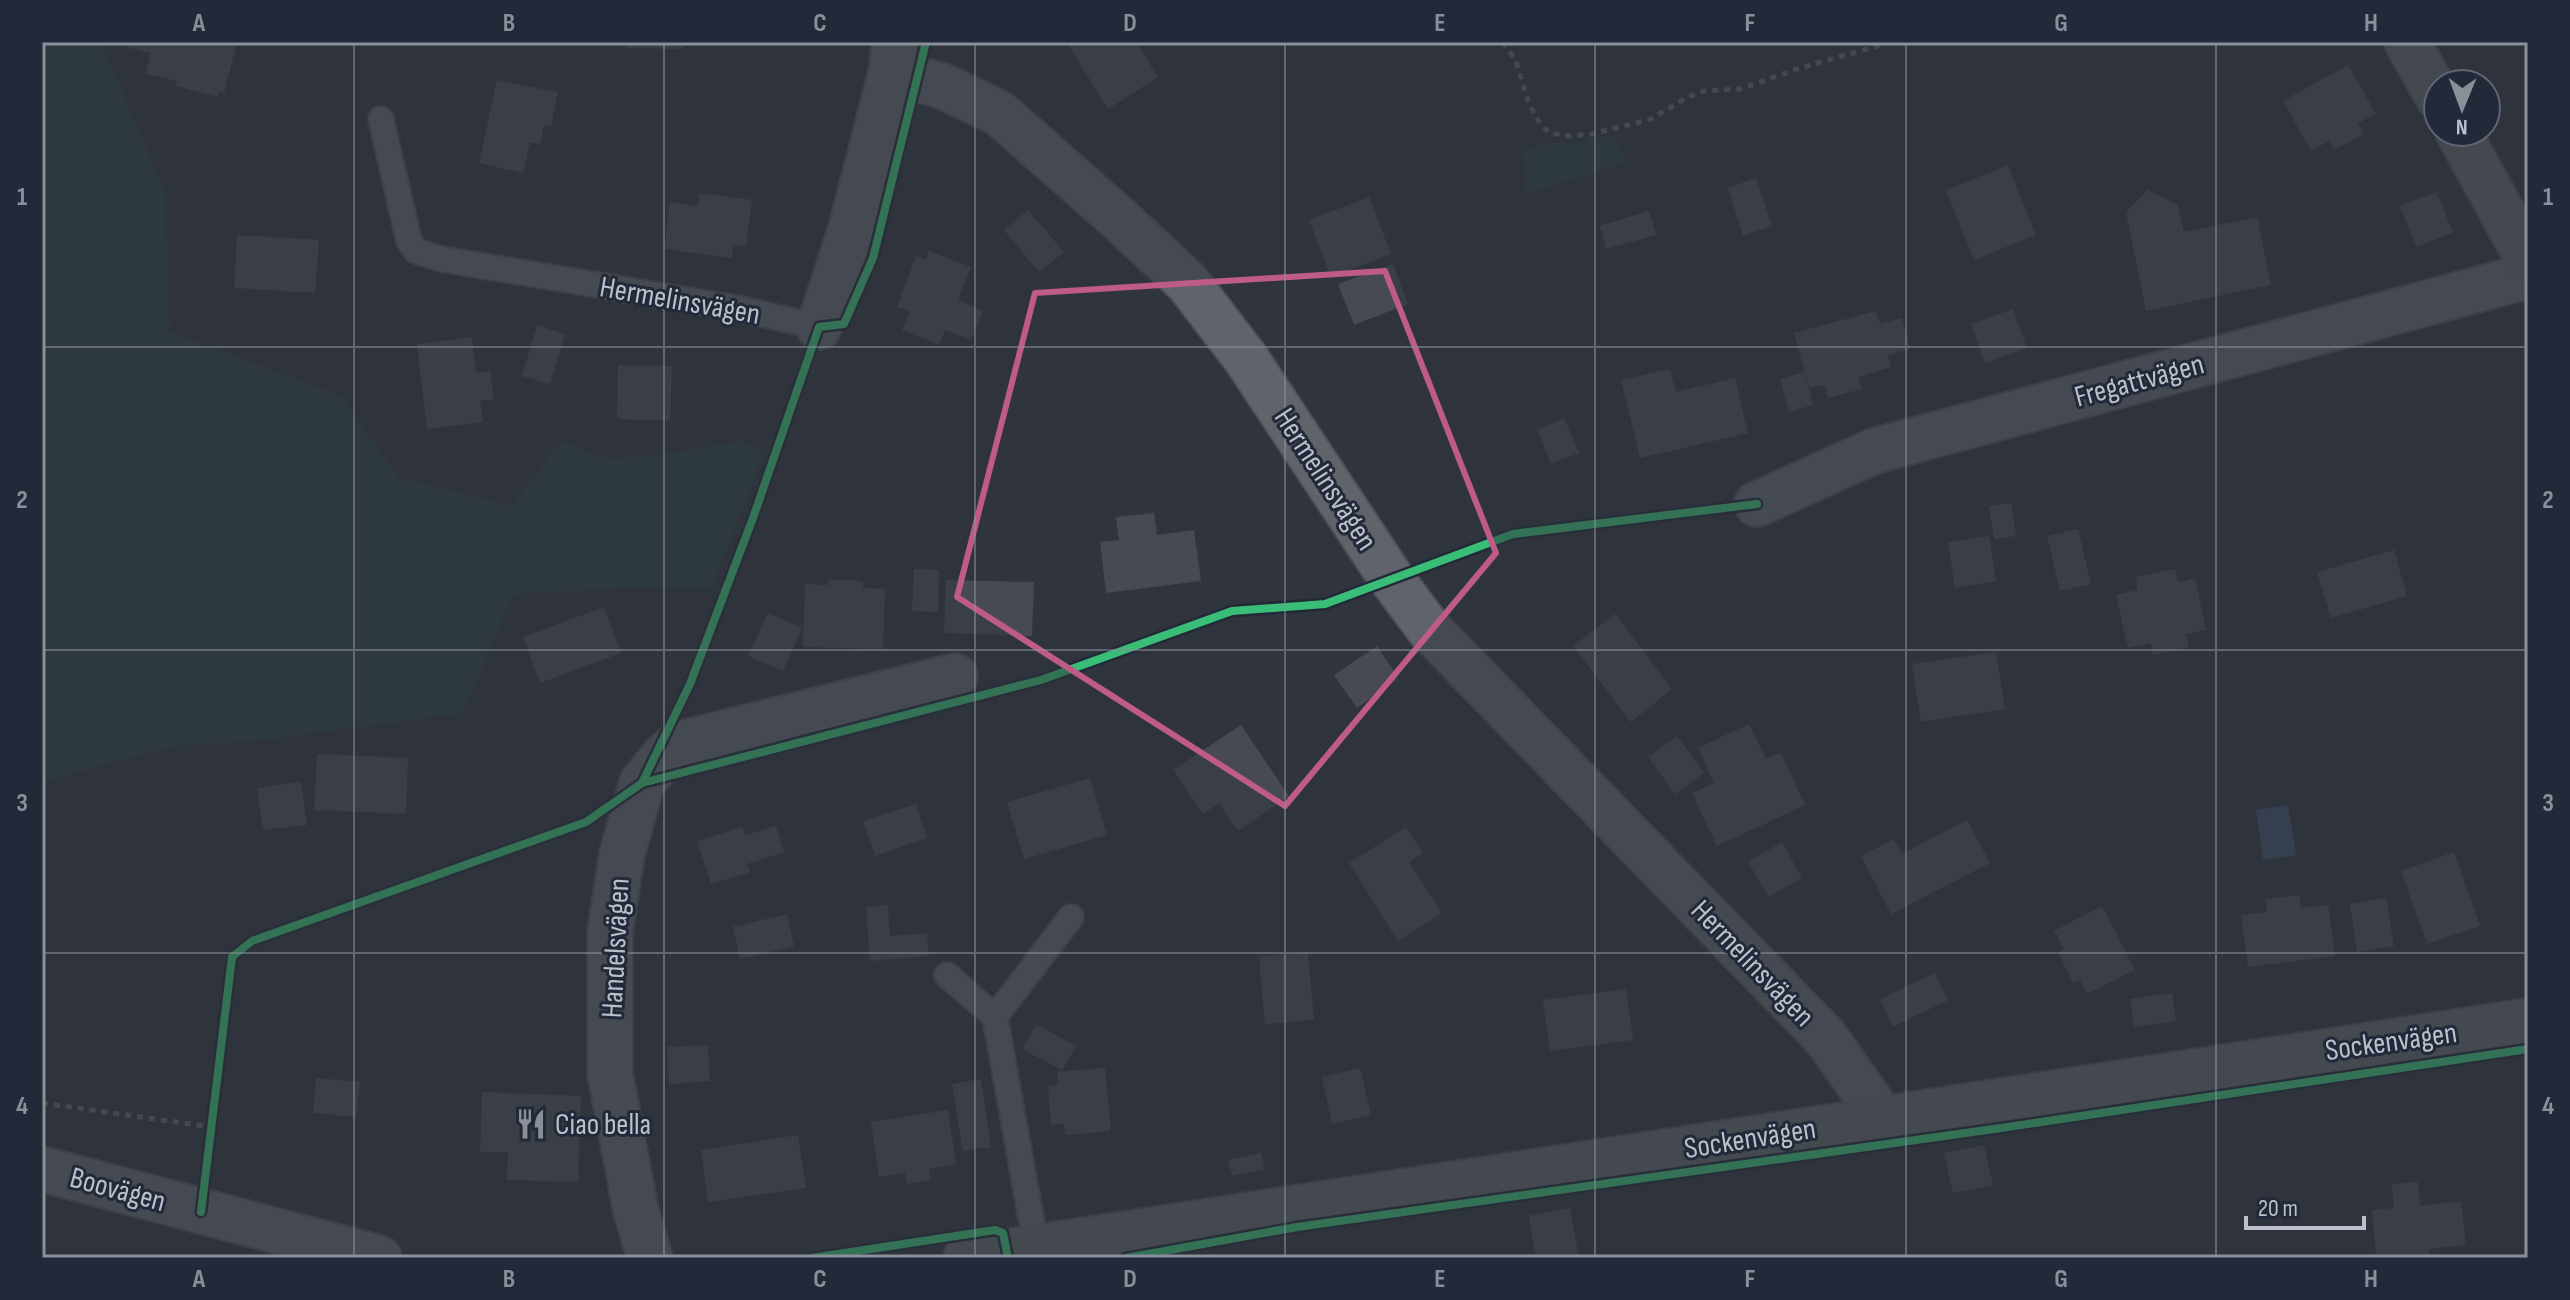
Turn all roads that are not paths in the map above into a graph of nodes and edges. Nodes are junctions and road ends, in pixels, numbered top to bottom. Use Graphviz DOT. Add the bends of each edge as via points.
graph roads {
  1 [pos="2407,42"];
  2 [pos="893,58"];
  3 [pos="2422,69"];
  4 [pos="381,119"];
  5 [pos="2467,148"];
  6 [pos="2528,259"];
  7 [pos="2528,276"];
  8 [pos="819,327"];
  9 [pos="1757,504"];
  10 [pos="955,676"];
  11 [pos="1071,917"];
  12 [pos="947,975"];
  13 [pos="995,1017"];
  14 [pos="2528,1021"];
  15 [pos="1882,1118"];
  16 [pos="42,1169"];
  17 [pos="1036,1246"];
  18 [pos="379,1258"];
  19 [pos="650,1258"];
  20 [pos="971,1258"];
  1 -- 3 [label="street"];
  2 -- 8 [label="street, Hermelinsvägen" via="851,229"];
  2 -- 15 [label="street, Hermelinsvägen" via="999,113 1188,283 1247,360 1429,629 1826,1038"];
  4 -- 8 [label="lane, Hermelinsvägen" via="409,241 416,251"];
  5 -- 6 [label="street"];
  7 -- 9 [label="street, Fregattvägen" via="1874,451"];
  10 -- 19 [label="street, Handelsvägen" via="679,744 642,783 622,854 610,932 610,1073"];
  11 -- 13 [label="lane"];
  12 -- 13 [label="lane"];
  13 -- 17 [label="lane"];
  14 -- 15 [label="street, Sockenvägen"];
  15 -- 17 [label="street, Sockenvägen"];
  16 -- 18 [label="street, Boovägen"];
  17 -- 20 [label="street, Sockenvägen"];
}
